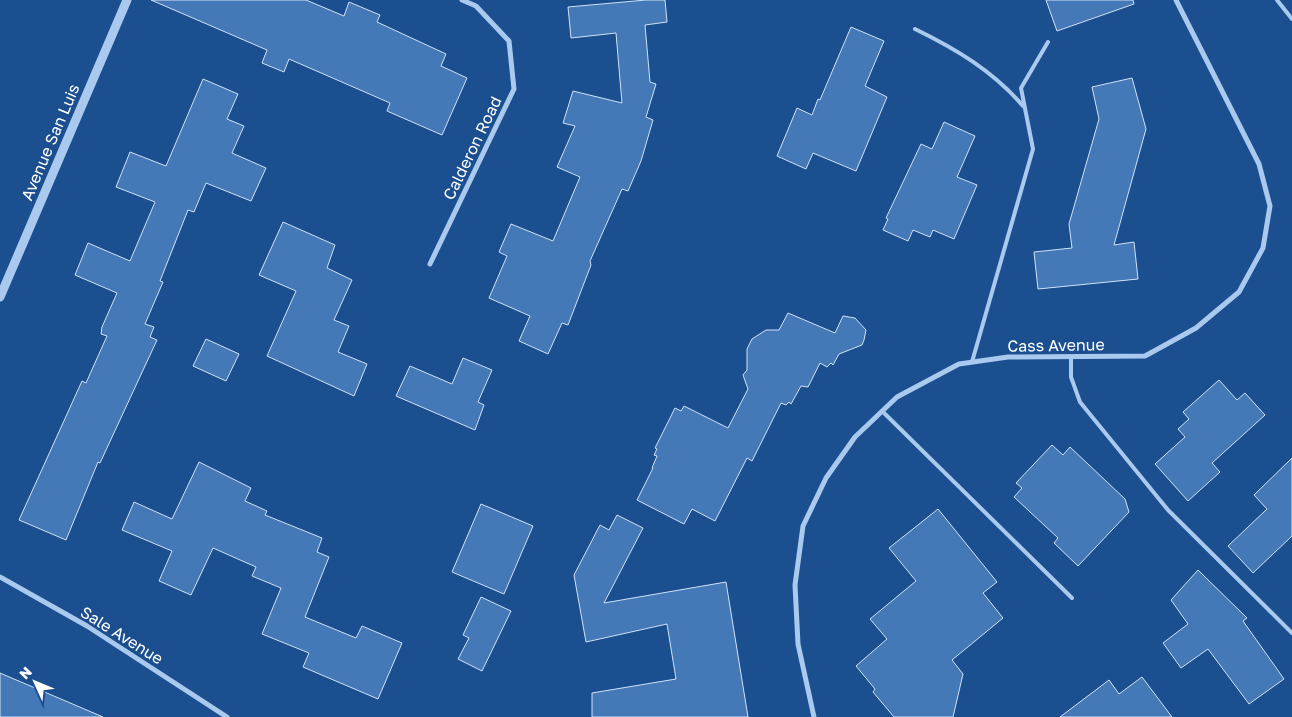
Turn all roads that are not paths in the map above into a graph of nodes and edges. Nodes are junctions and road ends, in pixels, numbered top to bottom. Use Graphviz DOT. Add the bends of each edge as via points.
graph roads {
  1 [pos="127,0"];
  2 [pos="462,0"];
  3 [pos="1176,0"];
  4 [pos="1277,0"];
  5 [pos="1292,19"];
  6 [pos="915,28"];
  7 [pos="1048,42"];
  8 [pos="1024,108"];
  9 [pos="430,264"];
  10 [pos="0,297"];
  11 [pos="1070,357"];
  12 [pos="972,362"];
  13 [pos="882,411"];
  14 [pos="0,577"];
  15 [pos="1072,598"];
  16 [pos="1292,633"];
  17 [pos="228,717"];
  18 [pos="814,717"];
  1 -- 10 [label="street, Avenue San Luis"];
  2 -- 9 [label="street, Calderon Road" via="476,6 509,41 514,89"];
  3 -- 11 [label="street, Cass Avenue" via="1259,164 1270,206 1263,248 1239,292 1196,328 1145,356"];
  4 -- 5 [label="lane"];
  6 -- 8 [label="lane" via="979,64 1004,84"];
  7 -- 8 [label="lane" via="1021,88"];
  8 -- 12 [label="lane" via="1033,149"];
  11 -- 12 [label="street, Cass Avenue"];
  11 -- 16 [label="lane" via="1071,377 1080,402 1168,510"];
  12 -- 13 [label="street, Cass Avenue" via="959,364 897,397"];
  13 -- 15 [label="lane"];
  13 -- 18 [label="street, Cass Avenue" via="855,436 826,478 803,526 795,585 798,644"];
  14 -- 17 [label="street, Sale Avenue" via="87,626"];
}
